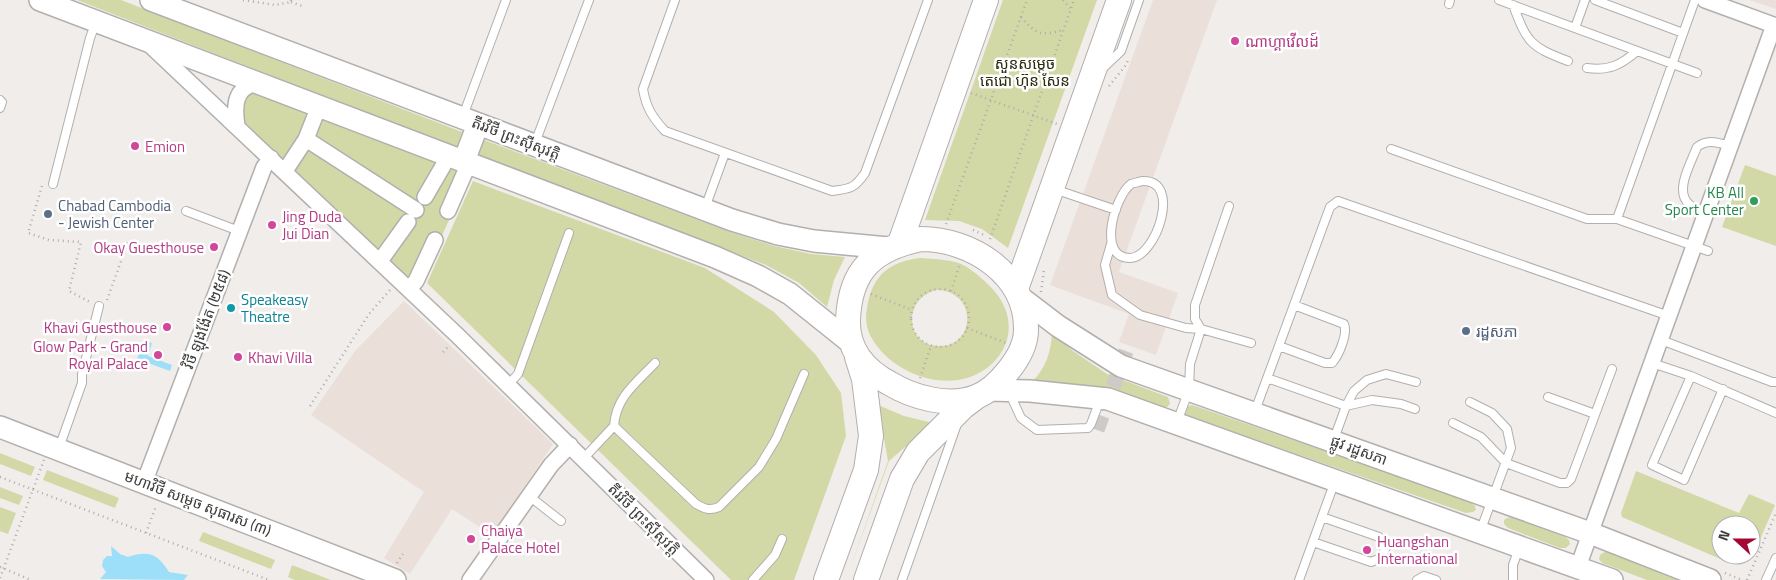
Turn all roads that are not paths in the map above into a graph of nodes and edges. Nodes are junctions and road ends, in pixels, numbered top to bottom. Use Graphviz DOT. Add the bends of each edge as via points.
graph roads {
  1 [pos="40,0"];
  2 [pos="151,0"];
  3 [pos="506,0"];
  4 [pos="589,0"];
  5 [pos="675,0"];
  6 [pos="928,0"];
  7 [pos="986,0"];
  8 [pos="1119,0"];
  9 [pos="1139,0"];
  10 [pos="1499,0"];
  11 [pos="1585,0"];
  12 [pos="1595,0"];
  13 [pos="1694,0"];
  14 [pos="1705,0"];
  15 [pos="1513,5"];
  16 [pos="96,21"];
  17 [pos="1775,25"];
  18 [pos="1575,28"];
  19 [pos="1683,32"];
  20 [pos="144,40"];
  21 [pos="1637,51"];
  22 [pos="1568,61"];
  23 [pos="1672,64"];
  24 [pos="1587,68"];
  25 [pos="1697,73"];
  26 [pos="1100,82"];
  27 [pos="258,83"];
  28 [pos="0,100"];
  29 [pos="320,106"];
  30 [pos="0,108"];
  31 [pos="470,121"];
  32 [pos="237,126"];
  33 [pos="306,139"];
  34 [pos="535,145"];
  35 [pos="1731,146"];
  36 [pos="1391,149"];
  37 [pos="726,153"];
  38 [pos="271,158"];
  39 [pos="460,160"];
  40 [pos="285,171"];
  41 [pos="53,184"];
  42 [pos="1052,188"];
  43 [pos="425,197"];
  44 [pos="1229,206"];
  45 [pos="704,210"];
  46 [pos="1116,210"];
  47 [pos="186,211"];
  48 [pos="448,211"];
  49 [pos="1706,214"];
  50 [pos="1617,219"];
  51 [pos="240,231"];
  52 [pos="568,233"];
  53 [pos="435,240"];
  54 [pos="1111,244"];
  55 [pos="894,246"];
  56 [pos="1701,249"];
  57 [pos="380,261"];
  58 [pos="404,284"];
  59 [pos="1026,293"];
  60 [pos="1294,305"];
  61 [pos="100,306"];
  62 [pos="1669,316"];
  63 [pos="1201,329"];
  64 [pos="1661,340"];
  65 [pos="1251,343"];
  66 [pos="1279,346"];
  67 [pos="853,349"];
  68 [pos="655,363"];
  69 [pos="1652,363"];
  70 [pos="1612,369"];
  71 [pos="804,374"];
  72 [pos="1691,376"];
  73 [pos="1267,378"];
  74 [pos="1416,382"];
  75 [pos="1776,382"];
  76 [pos="508,385"];
  77 [pos="1723,389"];
  78 [pos="1189,390"];
  79 [pos="984,396"];
  80 [pos="1548,397"];
  81 [pos="1100,398"];
  82 [pos="1470,402"];
  83 [pos="1346,406"];
  84 [pos="1416,409"];
  85 [pos="1254,413"];
  86 [pos="1776,413"];
  87 [pos="1595,414"];
  88 [pos="1453,423"];
  89 [pos="1176,424"];
  90 [pos="614,426"];
  91 [pos="0,427"];
  92 [pos="1333,441"];
  93 [pos="570,446"];
  94 [pos="54,448"];
  95 [pos="583,459"];
  96 [pos="1506,463"];
  97 [pos="1335,480"];
  98 [pos="153,486"];
  99 [pos="529,496"];
  100 [pos="1492,498"];
  101 [pos="1322,517"];
  102 [pos="561,521"];
  103 [pos="1480,532"];
  104 [pos="1590,533"];
  105 [pos="782,539"];
  106 [pos="1313,542"];
  107 [pos="1520,546"];
  108 [pos="1776,558"];
  109 [pos="1578,567"];
  110 [pos="1605,579"];
  111 [pos="395,580"];
  112 [pos="470,580"];
  113 [pos="706,580"];
  114 [pos="753,580"];
  115 [pos="826,580"];
  116 [pos="866,580"];
  117 [pos="902,580"];
  118 [pos="1299,580"];
  119 [pos="1417,580"];
  120 [pos="1436,580"];
  121 [pos="1513,580"];
  122 [pos="1710,580"];
  123 [pos="1766,580"];
  1 -- 16 [label="main road, តីរវិថី ព្រះស៊ីសុវត្តិ"];
  2 -- 31 [label="main road, តីរវិថី ព្រះស៊ីសុវត្តិ"];
  3 -- 31 [label="lane"];
  4 -- 34 [label="lane"];
  5 -- 37 [label="lane" via="643,89 646,104 665,131"];
  6 -- 37 [label="lane" via="865,173 856,185 845,190 832,190"];
  7 -- 55 [label="main road"];
  8 -- 26 [label="main road"];
  9 -- 26 [label="lane" via="1121,51"];
  10 -- 15 [label="lane"];
  11 -- 18 [label="lane"];
  12 -- 19 [label="lane"];
  13 -- 19 [label="lane"];
  14 -- 17 [label="street"];
  15 -- 18 [label="lane"];
  15 -- 22 [label="lane" via="1530,41 1539,49"];
  16 -- 20 [label="main road, តីរវិថី ព្រះស៊ីសុវត្តិ"];
  16 -- 41 [label="lane"];
  17 -- 35 [label="street"];
  18 -- 21 [label="lane"];
  19 -- 23 [label="lane"];
  20 -- 27 [label="main road, តីរវិថី ព្រះស៊ីសុវត្តិ"];
  20 -- 32 [label="street, តីរវិថី ព្រះស៊ីសុវត្តិ"];
  21 -- 23 [label="lane"];
  21 -- 24 [label="lane" via="1616,66 1601,70"];
  23 -- 25 [label="lane"];
  23 -- 50 [label="lane"];
  26 -- 42 [label="main road"];
  27 -- 29 [label="main road, តីរវិថី ព្រះស៊ីសុវត្តិ"];
  27 -- 32 [label="street" via="250,84 238,97 235,105"];
  28 -- 30 [label="lane"];
  29 -- 33 [label="street"];
  29 -- 39 [label="main road, តីរវិថី ព្រះស៊ីសុវត្តិ"];
  31 -- 34 [label="main road, តីរវិថី ព្រះស៊ីសុវត្តិ"];
  31 -- 39 [label="main road"];
  32 -- 38 [label="street, តីរវិថី ព្រះស៊ីសុវត្តិ"];
  33 -- 40 [label="street"];
  33 -- 57 [label="street" via="412,216"];
  34 -- 45 [label="main road, តីរវិថី ព្រះស៊ីសុវត្តិ"];
  35 -- 49 [label="street"];
  35 -- 49 [label="lane" via="1712,141 1697,147 1682,187 1687,202"];
  36 -- 50 [label="lane" via="1587,219"];
  37 -- 45 [label="lane"];
  38 -- 40 [label="street, តីរវិថី ព្រះស៊ីសុវត្តិ"];
  38 -- 51 [label="street, វិថី ឡុងង៉ែត (២៥៨)" via="264,166"];
  39 -- 43 [label="street" via="444,166"];
  39 -- 48 [label="street"];
  39 -- 67 [label="main road, តីរវិថី ព្រះស៊ីសុវត្តិ" via="758,276 790,294"];
  40 -- 57 [label="street, តីរវិថី ព្រះស៊ីសុវត្តិ"];
  42 -- 46 [label="lane"];
  42 -- 59 [label="main road"];
  44 -- 63 [label="lane" via="1195,305 1195,318"];
  45 -- 55 [label="main road, តីរវិថី ព្រះស៊ីសុវត្តិ" via="778,234 814,241"];
  46 -- 54 [label="lane"];
  46 -- 54 [label="lane" via="1131,184 1150,181 1162,194 1160,225 1140,256 1122,256"];
  47 -- 51 [label="lane"];
  49 -- 56 [label="street"];
  50 -- 56 [label="lane"];
  51 -- 98 [label="street, វិថី ឡុងង៉ែត (២៥៨)"];
  52 -- 76 [label="lane" via="518,374"];
  53 -- 58 [label="street" via="416,280"];
  54 -- 63 [label="lane" via="1106,265 1112,295 1140,315"];
  55 -- 59 [label="main road" via="934,239 964,246 980,254"];
  55 -- 67 [label="main road" via="861,272 853,288 848,305"];
  56 -- 62 [label="street"];
  57 -- 58 [label="street, តីរវិថី ព្រះស៊ីសុវត្តិ"];
  58 -- 76 [label="street, តីរវិថី ព្រះស៊ីសុវត្តិ"];
  59 -- 78 [label="main road, ផ្លូវ រដ្ឋសភា" via="1058,326 1121,366"];
  59 -- 79 [label="main road" via="1026,331 1022,349 1002,379"];
  60 -- 62 [label="lane" via="1330,207 1338,201"];
  60 -- 66 [label="lane"];
  60 -- 66 [label="lane" via="1344,324 1346,329 1336,358 1332,363 1325,363"];
  61 -- 94 [label="lane" via="82,383"];
  62 -- 64 [label="street"];
  63 -- 65 [label="lane"];
  63 -- 78 [label="lane" via="1190,364"];
  64 -- 69 [label="street"];
  64 -- 75 [label="lane"];
  66 -- 73 [label="lane"];
  67 -- 79 [label="main road" via="870,370 898,389 931,400 951,401"];
  67 -- 115 [label="main road" via="864,379 871,436 866,470"];
  68 -- 90 [label="lane" via="624,395 614,413"];
  69 -- 72 [label="lane"];
  69 -- 104 [label="street"];
  70 -- 87 [label="lane"];
  71 -- 90 [label="lane" via="776,439 759,467 719,507 712,510 696,504"];
  72 -- 77 [label="lane"];
  72 -- 77 [label="lane" via="1652,465 1684,480"];
  73 -- 83 [label="lane"];
  73 -- 85 [label="lane"];
  74 -- 83 [label="lane" via="1386,374 1367,380 1354,391"];
  76 -- 93 [label="street, តីរវិថី ព្រះស៊ីសុវត្តិ"];
  77 -- 86 [label="lane"];
  78 -- 85 [label="main road, ផ្លូវ រដ្ឋសភា"];
  78 -- 89 [label="lane"];
  79 -- 81 [label="main road" via="1030,391"];
  79 -- 81 [label="lane" via="1036,430 1088,428"];
  79 -- 116 [label="main road" via="918,452 902,479"];
  79 -- 117 [label="lane"];
  80 -- 87 [label="lane"];
  81 -- 89 [label="main road"];
  82 -- 96 [label="lane" via="1492,413 1507,429 1511,448"];
  83 -- 84 [label="lane" via="1372,400"];
  83 -- 92 [label="lane"];
  85 -- 92 [label="main road, ផ្លូវ រដ្ឋសភា"];
  87 -- 96 [label="lane" via="1567,483"];
  88 -- 96 [label="lane" via="1481,437"];
  89 -- 97 [label="main road"];
  90 -- 95 [label="lane"];
  91 -- 94 [label="main road, មហាវិថី សម្តេច សុធារស (៣)"];
  92 -- 100 [label="main road, ផ្លូវ រដ្ឋសភា"];
  93 -- 95 [label="street, តីរវិថី ព្រះស៊ីសុវត្តិ"];
  93 -- 99 [label="street" via="551,465"];
  94 -- 98 [label="main road, មហាវិថី សម្តេច សុធារស (៣)"];
  95 -- 113 [label="street, តីរវិថី ព្រះស៊ីសុវត្តិ"];
  96 -- 100 [label="lane"];
  97 -- 101 [label="lane"];
  97 -- 103 [label="main road"];
  98 -- 111 [label="main road, មហាវិថី សម្តេច សុធារស (៣)"];
  99 -- 102 [label="lane"];
  99 -- 112 [label="street"];
  100 -- 103 [label="lane"];
  100 -- 104 [label="main road, ផ្លូវ រដ្ឋសភា"];
  101 -- 106 [label="lane"];
  101 -- 106 [label="lane" via="1379,537 1386,547 1381,558 1371,562"];
  103 -- 107 [label="main road"];
  104 -- 109 [label="street"];
  104 -- 122 [label="main road, ផ្លូវ រដ្ឋសភា"];
  105 -- 114 [label="lane" via="775,555"];
  106 -- 118 [label="lane"];
  107 -- 109 [label="main road"];
  107 -- 121 [label="lane"];
  108 -- 123 [label="lane"];
  109 -- 110 [label="main road"];
  119 -- 120 [label="lane" via="1424,576"];
}
